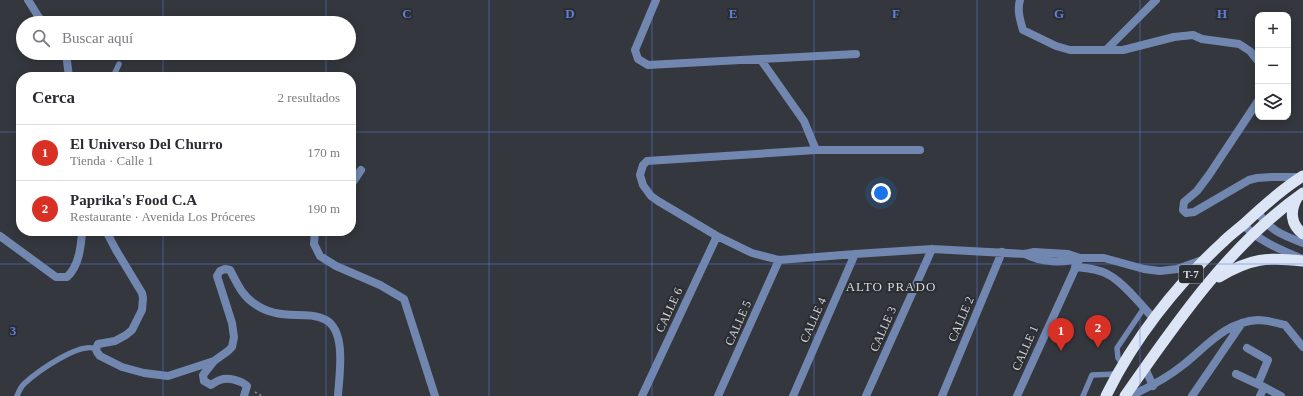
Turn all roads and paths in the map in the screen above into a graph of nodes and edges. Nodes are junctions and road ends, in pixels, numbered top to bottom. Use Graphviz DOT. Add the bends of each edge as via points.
graph roads {
  1 [pos="28,0"];
  2 [pos="656,0"];
  3 [pos="1020,0"];
  4 [pos="1156,0"];
  5 [pos="38,16"];
  6 [pos="1106,50"];
  7 [pos="856,54"];
  8 [pos="1255,57"];
  9 [pos="67,60"];
  10 [pos="761,60"];
  11 [pos="119,64"];
  12 [pos="68,72"];
  13 [pos="115,72"];
  14 [pos="1255,106"];
  15 [pos="816,150"];
  16 [pos="920,150"];
  17 [pos="361,170"];
  18 [pos="1302,177"];
  19 [pos="356,178"];
  20 [pos="1300,195"];
  21 [pos="1257,211"];
  22 [pos="1243,224"];
  23 [pos="1265,224"];
  24 [pos="1254,234"];
  25 [pos="1303,234"];
  26 [pos="0,236"];
  27 [pos="81,236"];
  28 [pos="109,236"];
  29 [pos="315,236"];
  30 [pos="717,236"];
  31 [pos="1303,243"];
  32 [pos="932,249"];
  33 [pos="1002,252"];
  34 [pos="855,254"];
  35 [pos="1080,258"];
  36 [pos="1205,259"];
  37 [pos="779,260"];
  38 [pos="1303,260"];
  39 [pos="1075,267"];
  40 [pos="1208,283"];
  41 [pos="1144,308"];
  42 [pos="1154,319"];
  43 [pos="1242,323"];
  44 [pos="1303,347"];
  45 [pos="1247,348"];
  46 [pos="96,349"];
  47 [pos="214,361"];
  48 [pos="1145,368"];
  49 [pos="1120,370"];
  50 [pos="1236,374"];
  51 [pos="1261,385"];
  52 [pos="1154,386"];
  53 [pos="642,395"];
  54 [pos="17,396"];
  55 [pos="244,396"];
  56 [pos="338,396"];
  57 [pos="435,396"];
  58 [pos="718,396"];
  59 [pos="793,396"];
  60 [pos="866,396"];
  61 [pos="942,396"];
  62 [pos="1017,396"];
  63 [pos="1083,396"];
  64 [pos="1106,396"];
  65 [pos="1125,396"];
  66 [pos="1130,396"];
  67 [pos="1192,396"];
  68 [pos="1260,396"];
  69 [pos="1281,396"];
  1 -- 5 [label="street"];
  2 -- 10 [label="street" via="635,50 638,59 648,65"];
  3 -- 6 [label="street" via="1019,18 1023,30 1028,33 1070,50"];
  4 -- 6 [label="street"];
  6 -- 8 [label="street" via="1123,50 1192,35 1202,39 1239,44"];
  7 -- 10 [label="street"];
  9 -- 12 [label="street"];
  10 -- 15 [label="street" via="804,121"];
  11 -- 13 [label="lane"];
  14 -- 18 [label="street" via="1209,176 1184,202 1183,210 1186,213 1194,212 1249,180"];
  15 -- 16 [label="street"];
  15 -- 30 [label="street" via="648,161 643,165 640,175 651,196"];
  17 -- 19 [label="street"];
  18 -- 21 [label="highway, T-7" via="1280,191"];
  20 -- 23 [label="highway, T-7"];
  20 -- 25 [label="highway" via="1292,211 1293,221"];
  21 -- 22 [label="highway, T-7"];
  21 -- 23 [label="street"];
  22 -- 24 [label="street"];
  22 -- 36 [label="highway, T-7"];
  23 -- 24 [label="highway, T-7"];
  23 -- 31 [label="street"];
  24 -- 38 [label="street"];
  24 -- 40 [label="highway, T-7"];
  26 -- 27 [label="street" via="56,277 67,277 73,271"];
  28 -- 46 [label="street" via="142,293 143,306 136,324 126,335 115,341 98,344"];
  29 -- 57 [label="street" via="314,244 320,256 404,299"];
  30 -- 37 [label="street" via="752,253"];
  30 -- 53 [label="street, CALLE 6"];
  32 -- 33 [label="street"];
  32 -- 34 [label="street"];
  32 -- 60 [label="street, CALLE 3"];
  33 -- 35 [label="street" via="1068,254"];
  33 -- 61 [label="street, CALLE 2"];
  34 -- 37 [label="street"];
  34 -- 59 [label="street, CALLE 4"];
  35 -- 36 [label="street" via="1104,258 1160,271 1181,268"];
  35 -- 39 [label="street, CALLE 1"];
  36 -- 42 [label="highway, T-7"];
  37 -- 58 [label="street, CALLE 5"];
  38 -- 40 [label="highway" via="1266,258 1252,261"];
  39 -- 41 [label="street" via="1109,274"];
  39 -- 62 [label="street, CALLE 1"];
  40 -- 48 [label="highway, T-7"];
  41 -- 42 [label="street"];
  41 -- 49 [label="lane" via="1117,348"];
  42 -- 49 [label="highway, T-7"];
  43 -- 44 [label="street" via="1259,320 1285,325"];
  43 -- 52 [label="street" via="1229,327"];
  43 -- 67 [label="street"];
  45 -- 51 [label="street" via="1268,360"];
  46 -- 47 [label="street" via="100,356 122,367 168,376"];
  46 -- 54 [label="lane" via="89,346 52,362 36,372"];
  47 -- 55 [label="street" via="203,374 204,381 211,384 222,379 241,382 247,386"];
  47 -- 56 [label="street" via="232,346 234,338 218,276 220,271 225,269 230,270 244,295 255,304 276,314 312,315 326,320 334,328 339,340"];
  48 -- 52 [label="street"];
  48 -- 65 [label="highway, T-7"];
  49 -- 63 [label="lane" via="1092,375"];
  49 -- 64 [label="highway, T-7"];
  50 -- 51 [label="street"];
  51 -- 68 [label="street"];
  51 -- 69 [label="street"];
  52 -- 66 [label="street"];
}
